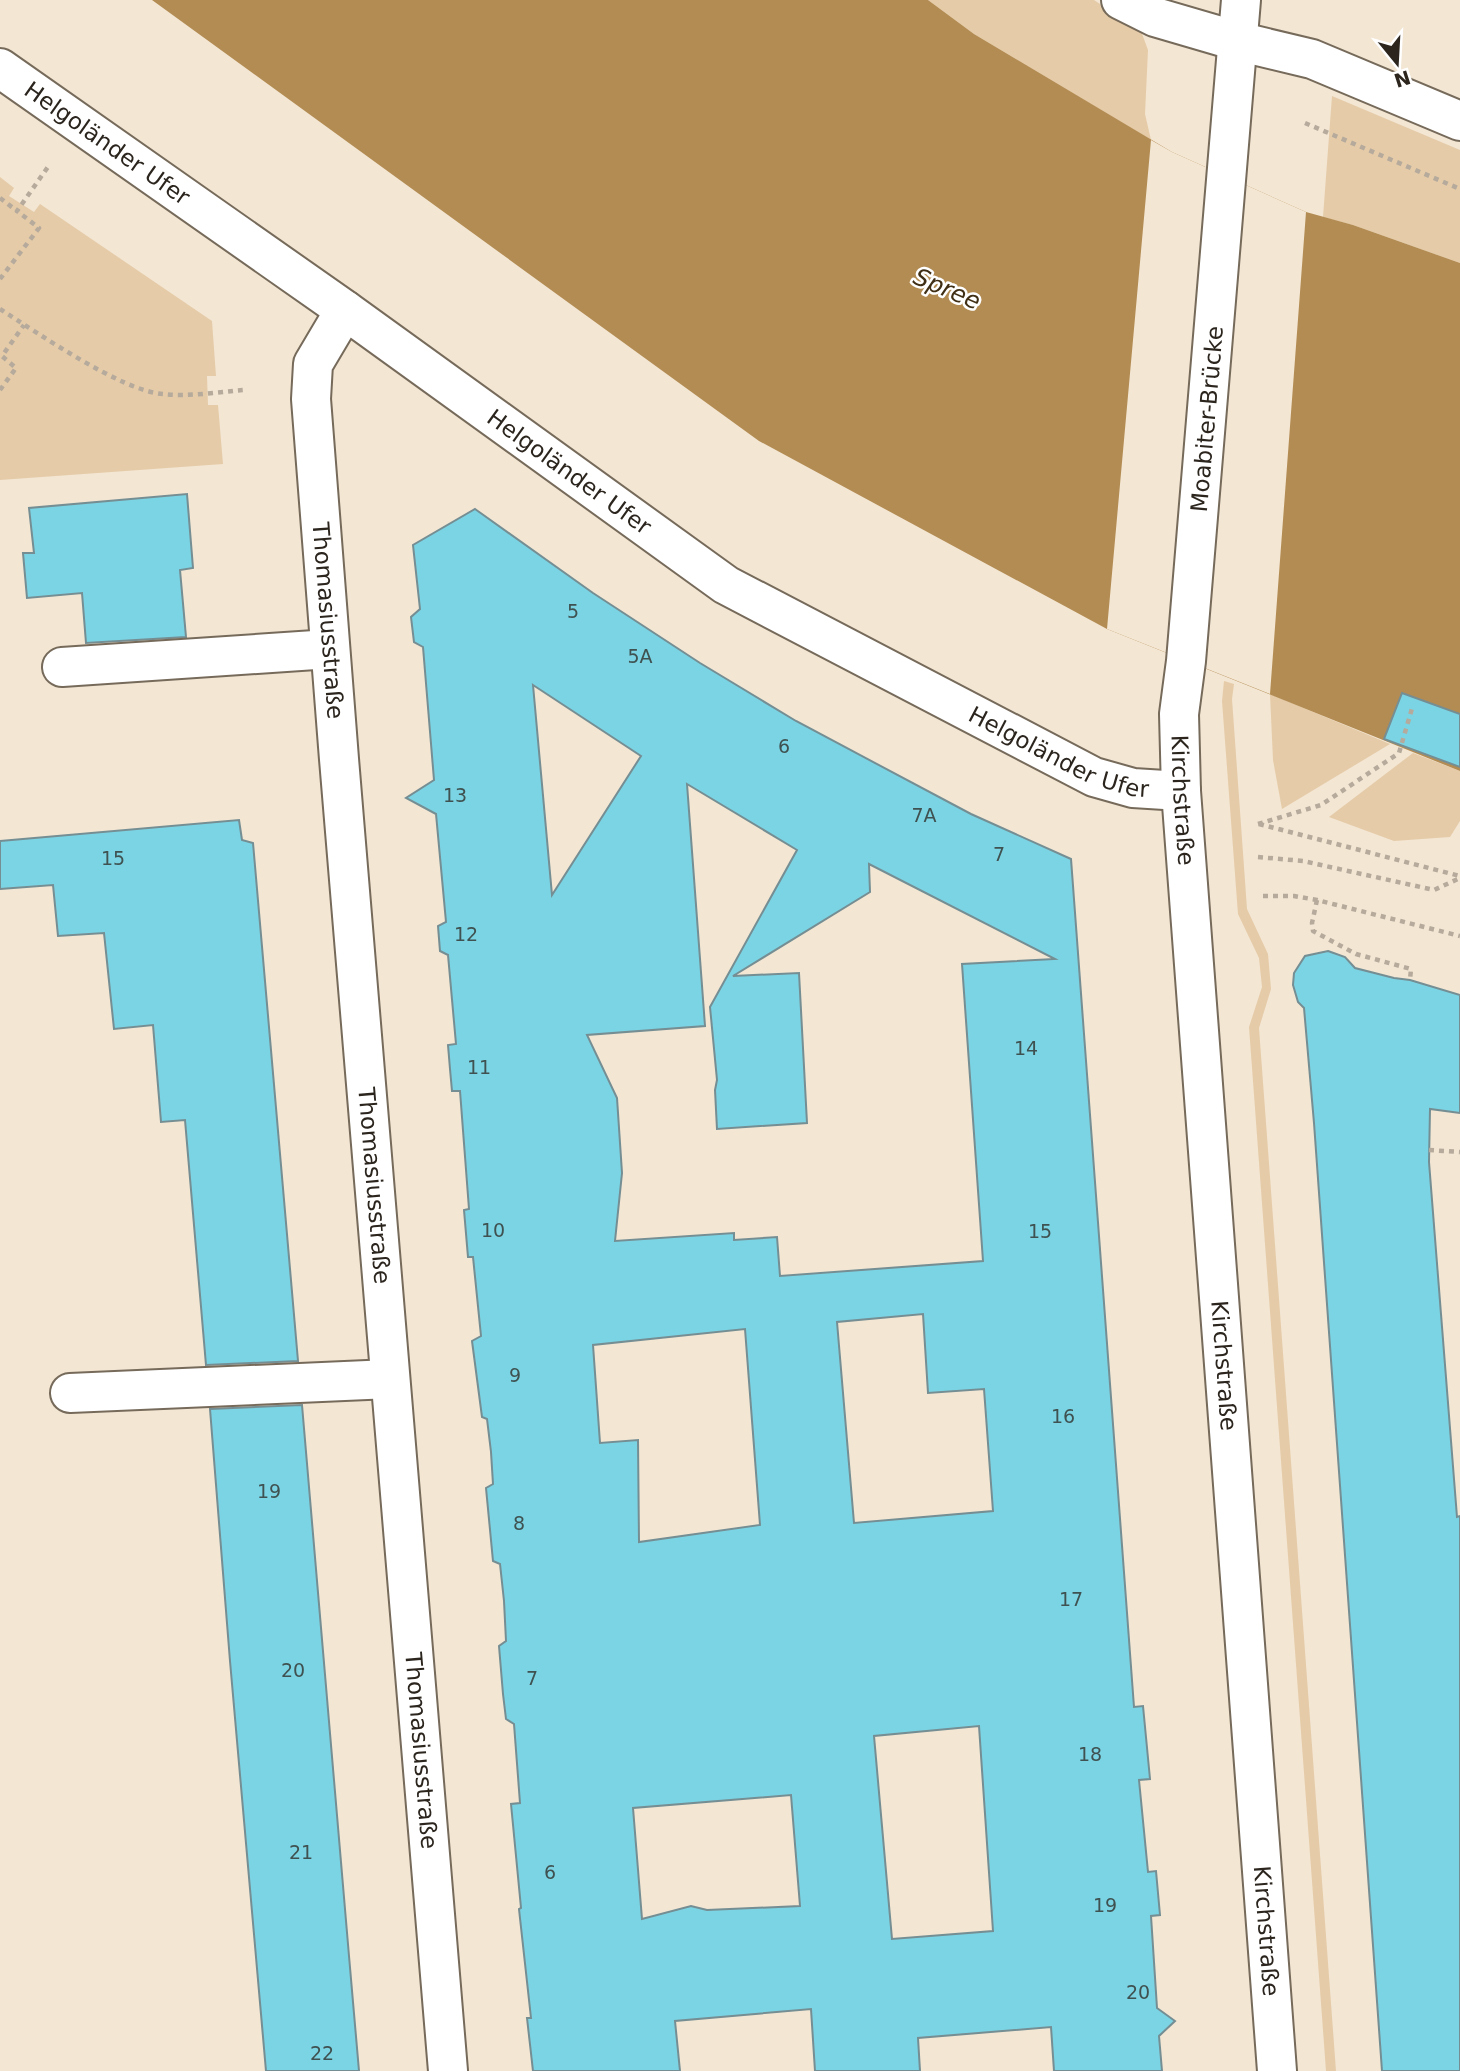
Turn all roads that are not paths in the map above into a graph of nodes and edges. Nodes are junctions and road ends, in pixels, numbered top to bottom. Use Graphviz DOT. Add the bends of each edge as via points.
graph roads {
  1 [pos="1121,0"];
  2 [pos="1241,0"];
  3 [pos="1237,41"];
  4 [pos="0,68"];
  5 [pos="1460,121"];
  6 [pos="345,310"];
  7 [pos="330,649"];
  8 [pos="1186,661"];
  9 [pos="62,667"];
  10 [pos="1181,791"];
  11 [pos="390,1379"];
  12 [pos="71,1394"];
  13 [pos="448,2071"];
  14 [pos="1277,2071"];
  1 -- 3 [label="street" via="1155,17"];
  2 -- 3 [label="street, Moabiter-Brücke"];
  3 -- 5 [label="street" via="1312,59"];
  3 -- 8 [label="street, Moabiter-Brücke"];
  4 -- 6 [label="street, Helgoländer Ufer"];
  6 -- 7 [label="street, Thomasiusstraße" via="313,364 311,399"];
  6 -- 10 [label="street, Helgoländer Ufer" via="726,585 1094,777 1133,788"];
  7 -- 9 [label="street"];
  7 -- 11 [label="street, Thomasiusstraße"];
  8 -- 10 [label="street, Kirchstraße" via="1179,714"];
  10 -- 14 [label="street, Kirchstraße"];
  11 -- 12 [label="street"];
  11 -- 13 [label="street, Thomasiusstraße"];
}
